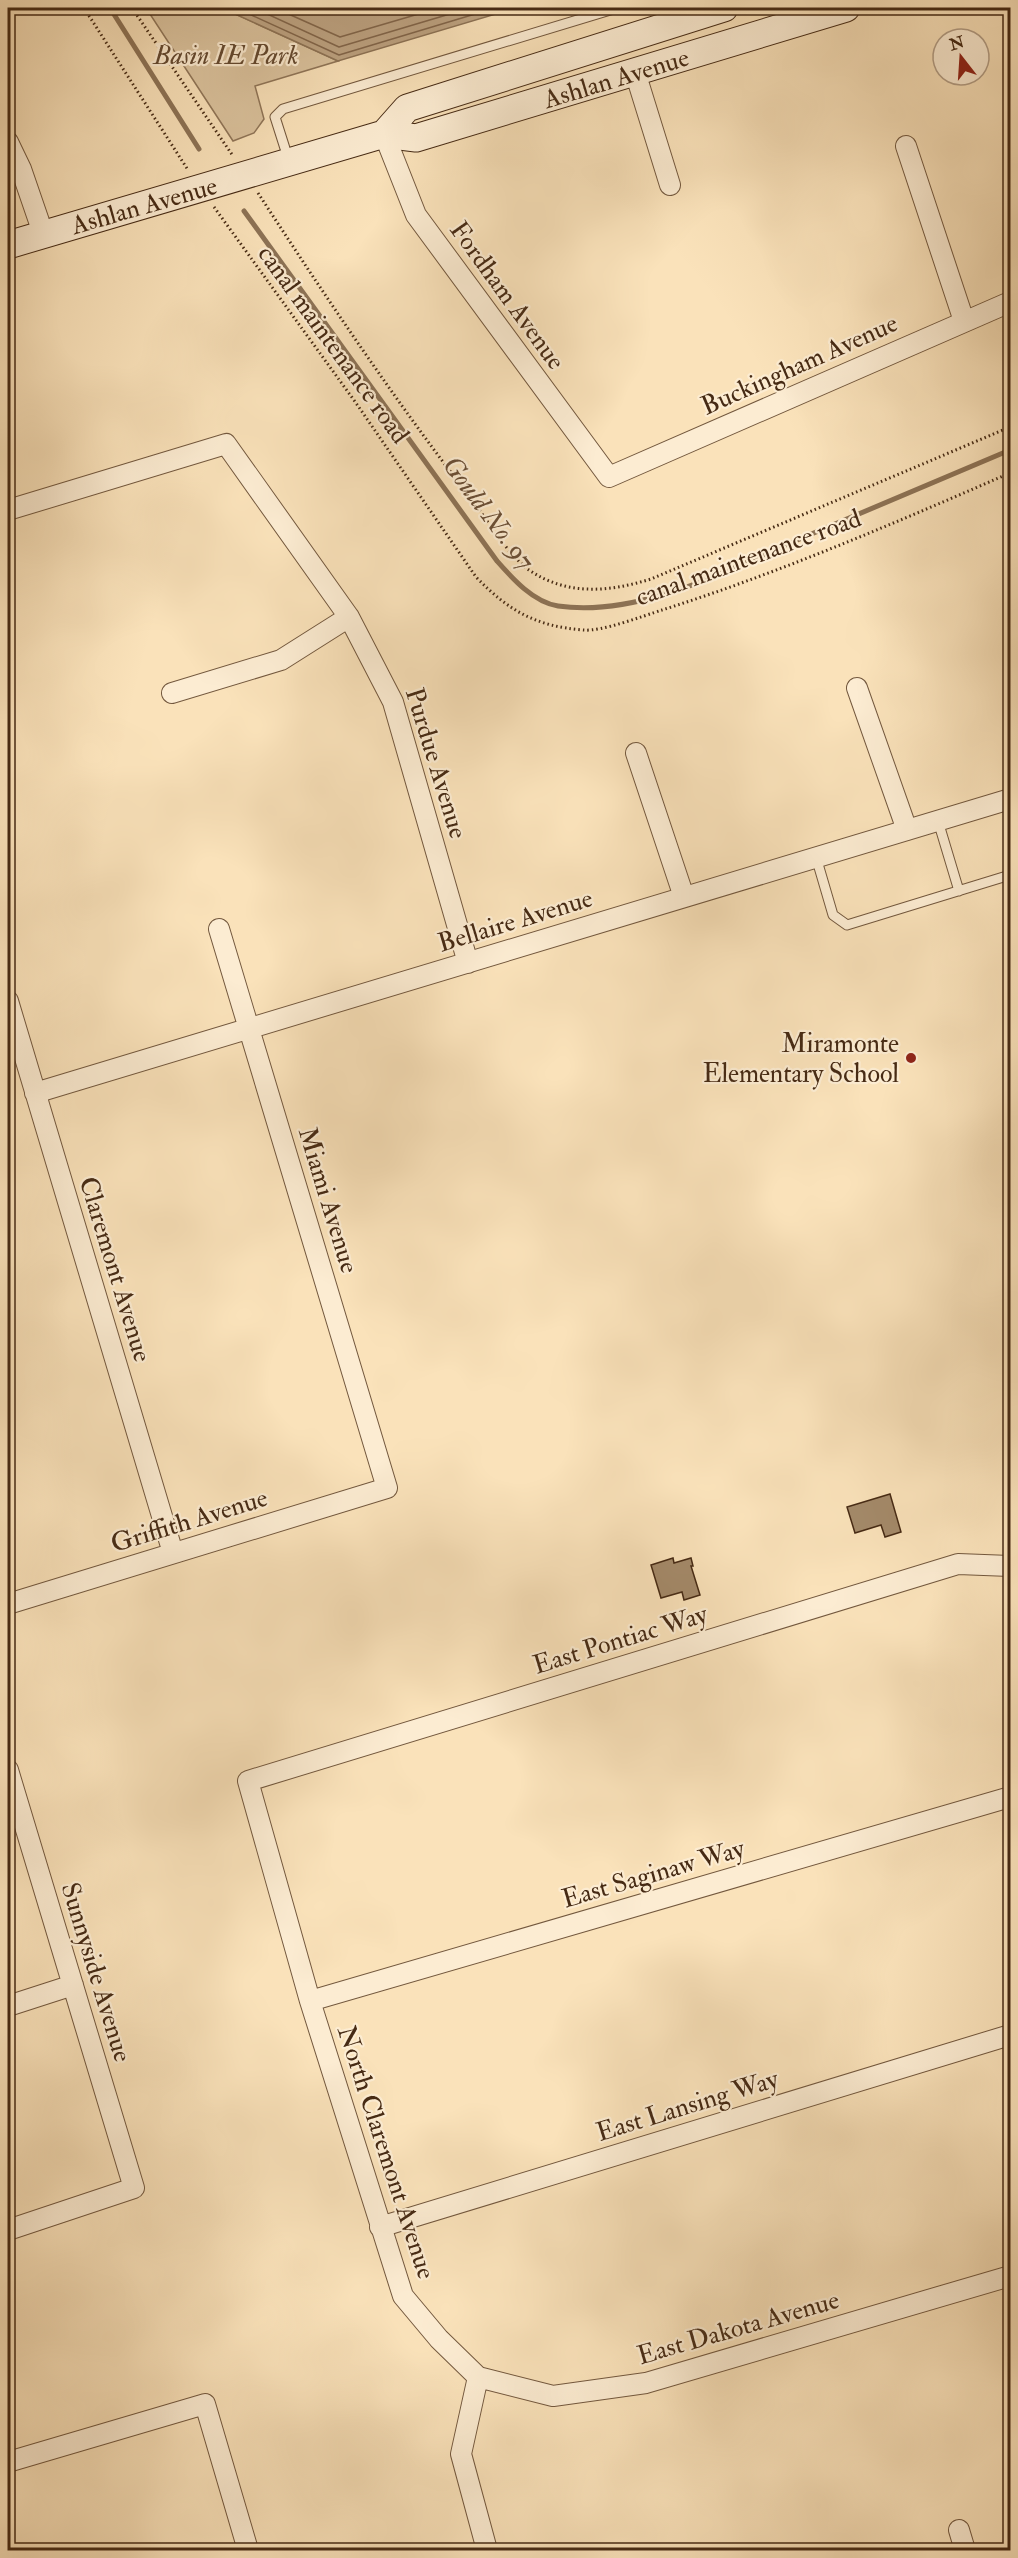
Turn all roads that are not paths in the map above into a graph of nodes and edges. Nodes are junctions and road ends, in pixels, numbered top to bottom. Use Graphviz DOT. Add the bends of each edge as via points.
graph roads {
  1 [pos="617,8"];
  2 [pos="724,8"];
  3 [pos="846,8"];
  4 [pos="791,15"];
  5 [pos="635,72"];
  6 [pos="384,134"];
  7 [pos="8,142"];
  8 [pos="906,146"];
  9 [pos="289,163"];
  10 [pos="670,185"];
  11 [pos="43,233"];
  12 [pos="8,244"];
  13 [pos="1011,302"];
  14 [pos="964,321"];
  15 [pos="609,477"];
  16 [pos="8,510"];
  17 [pos="349,617"];
  18 [pos="857,688"];
  19 [pos="172,693"];
  20 [pos="636,753"];
  21 [pos="1011,799"];
  22 [pos="938,821"];
  23 [pos="907,830"];
  24 [pos="816,857"];
  25 [pos="1011,875"];
  26 [pos="959,891"];
  27 [pos="684,897"];
  28 [pos="219,929"];
  29 [pos="468,963"];
  30 [pos="8,1001"];
  31 [pos="249,1029"];
  32 [pos="35,1093"];
  33 [pos="387,1488"];
  34 [pos="173,1553"];
  35 [pos="1011,1566"];
  36 [pos="8,1604"];
  37 [pos="8,1777"];
  38 [pos="248,1781"];
  39 [pos="1011,1797"];
  40 [pos="73,1985"];
  41 [pos="310,2001"];
  42 [pos="8,2006"];
  43 [pos="1011,2035"];
  44 [pos="380,2227"];
  45 [pos="8,2230"];
  46 [pos="1011,2276"];
  47 [pos="478,2377"];
  48 [pos="8,2462"];
  49 [pos="959,2530"];
  50 [pos="248,2550"];
  51 [pos="487,2550"];
  52 [pos="965,2550"];
  1 -- 9 [label="lane" via="284,109 275,117"];
  2 -- 6 [label="main road, Ashlan Avenue" via="406,108"];
  3 -- 4 [label="main road, Ashlan Avenue"];
  4 -- 5 [label="main road, Ashlan Avenue"];
  5 -- 6 [label="main road, Ashlan Avenue" via="416,138"];
  5 -- 10 [label="street"];
  6 -- 9 [label="main road, Ashlan Avenue"];
  6 -- 15 [label="street, Fordham Avenue" via="416,215"];
  7 -- 11 [label="street"];
  8 -- 14 [label="street"];
  9 -- 11 [label="main road, Ashlan Avenue"];
  11 -- 12 [label="main road, Ashlan Avenue"];
  13 -- 14 [label="street, Buckingham Avenue"];
  14 -- 15 [label="street, Buckingham Avenue"];
  16 -- 17 [label="street, Purdue Avenue" via="226,444"];
  17 -- 19 [label="street" via="281,660"];
  17 -- 29 [label="street, Purdue Avenue" via="393,702"];
  18 -- 23 [label="street"];
  20 -- 27 [label="street"];
  21 -- 22 [label="street, Bellaire Avenue"];
  22 -- 23 [label="street, Bellaire Avenue"];
  22 -- 26 [label="lane"];
  23 -- 24 [label="street, Bellaire Avenue"];
  24 -- 26 [label="lane" via="833,915 847,925"];
  24 -- 27 [label="street, Bellaire Avenue"];
  25 -- 26 [label="lane"];
  27 -- 29 [label="street, Bellaire Avenue"];
  28 -- 31 [label="street, Miami Avenue"];
  29 -- 31 [label="street, Bellaire Avenue"];
  30 -- 32 [label="street, Claremont Avenue"];
  31 -- 32 [label="street, Bellaire Avenue"];
  31 -- 33 [label="street, Miami Avenue"];
  32 -- 34 [label="street, Claremont Avenue"];
  33 -- 34 [label="street, Griffith Avenue"];
  34 -- 36 [label="street, Griffith Avenue"];
  35 -- 38 [label="street, East Pontiac Way" via="958,1564"];
  37 -- 40 [label="street, Sunnyside Avenue"];
  38 -- 41 [label="street, North Claremont Avenue"];
  39 -- 41 [label="street, East Saginaw Way"];
  40 -- 42 [label="street"];
  40 -- 45 [label="street, Sunnyside Avenue" via="134,2188"];
  41 -- 44 [label="street, North Claremont Avenue"];
  43 -- 44 [label="street, East Lansing Way"];
  44 -- 47 [label="street, North Claremont Avenue" via="404,2296 439,2339"];
  46 -- 47 [label="street, East Dakota Avenue" via="646,2383 553,2396"];
  47 -- 51 [label="street" via="460,2454"];
  48 -- 50 [label="street" via="205,2404"];
  49 -- 52 [label="street"];
}
